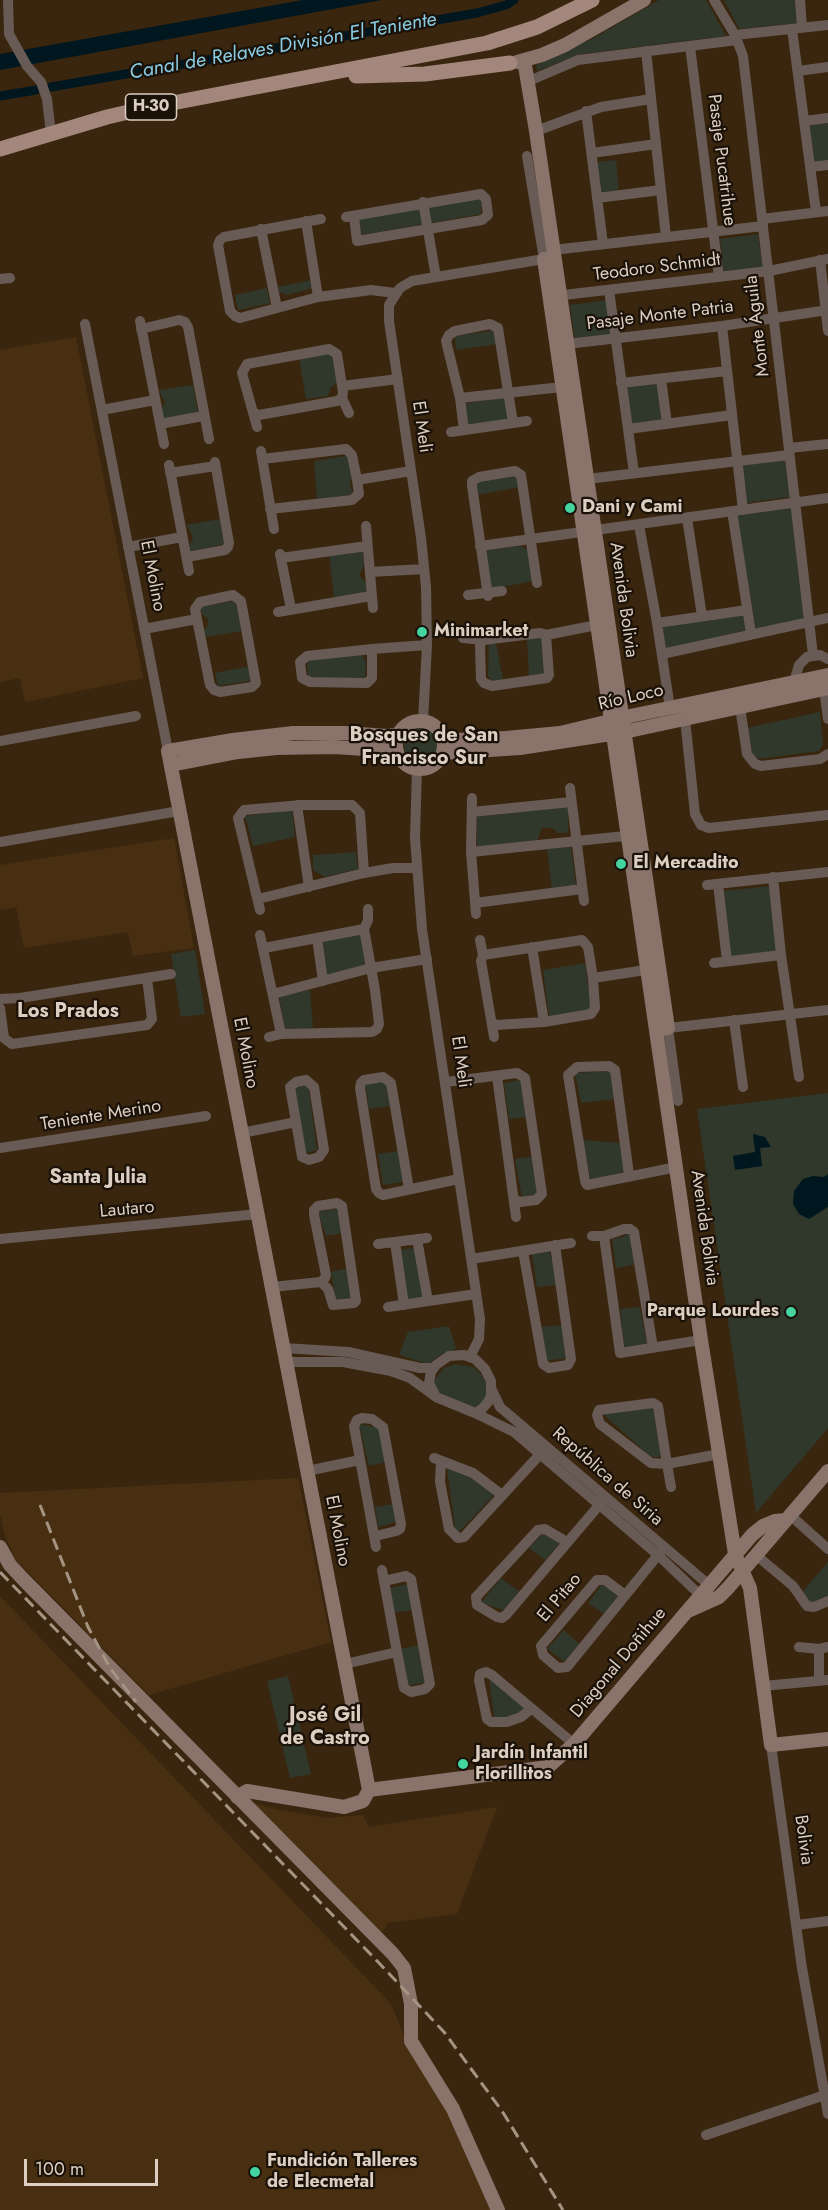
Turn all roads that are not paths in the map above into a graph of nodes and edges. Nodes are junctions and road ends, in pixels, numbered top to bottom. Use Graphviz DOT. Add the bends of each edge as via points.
graph roads {
  1 [pos="8,0"];
  2 [pos="592,0"];
  3 [pos="644,0"];
  4 [pos="714,0"];
  5 [pos="800,0"];
  6 [pos="828,24"];
  7 [pos="797,28"];
  8 [pos="736,37"];
  9 [pos="690,46"];
  10 [pos="646,51"];
  11 [pos="517,62"];
  12 [pos="828,68"];
  13 [pos="798,71"];
  14 [pos="305,77"];
  15 [pos="529,81"];
  16 [pos="651,99"];
  17 [pos="586,111"];
  18 [pos="828,118"];
  19 [pos="805,121"];
  20 [pos="537,131"];
  21 [pos="51,134"];
  22 [pos="656,144"];
  23 [pos="0,149"];
  24 [pos="592,153"];
  25 [pos="527,156"];
  26 [pos="828,165"];
  27 [pos="810,167"];
  28 [pos="661,190"];
  29 [pos="597,198"];
  30 [pos="423,202"];
  31 [pos="828,211"];
  32 [pos="816,212"];
  33 [pos="321,219"];
  34 [pos="306,221"];
  35 [pos="763,223"];
  36 [pos="428,228"];
  37 [pos="261,229"];
  38 [pos="713,232"];
  39 [pos="666,237"];
  40 [pos="603,244"];
  41 [pos="549,254"];
  42 [pos="824,259"];
  43 [pos="769,271"];
  44 [pos="436,277"];
  45 [pos="719,277"];
  46 [pos="609,290"];
  47 [pos="395,294"];
  48 [pos="554,296"];
  49 [pos="318,297"];
  50 [pos="277,308"];
  51 [pos="826,311"];
  52 [pos="774,319"];
  53 [pos="85,324"];
  54 [pos="722,326"];
  55 [pos="828,331"];
  56 [pos="616,339"];
  57 [pos="567,344"];
  58 [pos="727,371"];
  59 [pos="398,379"];
  60 [pos="661,379"];
  61 [pos="621,383"];
  62 [pos="562,387"];
  63 [pos="342,392"];
  64 [pos="509,392"];
  65 [pos="460,398"];
  66 [pos="155,400"];
  67 [pos="102,410"];
  68 [pos="254,413"];
  69 [pos="349,413"];
  70 [pos="732,415"];
  71 [pos="203,416"];
  72 [pos="527,421"];
  73 [pos="513,423"];
  74 [pos="160,424"];
  75 [pos="667,424"];
  76 [pos="257,427"];
  77 [pos="628,429"];
  78 [pos="464,430"];
  79 [pos="451,432"];
  80 [pos="208,439"];
  81 [pos="164,444"];
  82 [pos="828,444"];
  83 [pos="789,452"];
  84 [pos="738,462"];
  85 [pos="411,471"];
  86 [pos="634,473"];
  87 [pos="587,479"];
  88 [pos="357,480"];
  89 [pos="828,498"];
  90 [pos="795,502"];
  91 [pos="270,509"];
  92 [pos="738,511"];
  93 [pos="687,518"];
  94 [pos="639,525"];
  95 [pos="366,526"];
  96 [pos="274,529"];
  97 [pos="589,532"];
  98 [pos="182,537"];
  99 [pos="530,539"];
  100 [pos="367,546"];
  101 [pos="480,546"];
  102 [pos="128,547"];
  103 [pos="187,557"];
  104 [pos="424,569"];
  105 [pos="189,571"];
  106 [pos="370,572"];
  107 [pos="537,583"];
  108 [pos="502,591"];
  109 [pos="487,594"];
  110 [pos="468,595"];
  111 [pos="291,609"];
  112 [pos="747,610"];
  113 [pos="278,612"];
  114 [pos="702,616"];
  115 [pos="828,618"];
  116 [pos="197,619"];
  117 [pos="810,621"];
  118 [pos="657,623"];
  119 [pos="597,626"];
  120 [pos="144,629"];
  121 [pos="751,633"];
  122 [pos="546,635"];
  123 [pos="463,638"];
  124 [pos="483,640"];
  125 [pos="427,645"];
  126 [pos="372,649"];
  127 [pos="662,654"];
  128 [pos="813,655"];
  129 [pos="828,659"];
  130 [pos="828,675"];
  131 [pos="794,682"];
  132 [pos="826,689"];
  133 [pos="740,707"];
  134 [pos="670,708"];
  135 [pos="136,716"];
  136 [pos="685,719"];
  137 [pos="828,719"];
  138 [pos="423,722"];
  139 [pos="618,726"];
  140 [pos="398,734"];
  141 [pos="441,735"];
  142 [pos="0,741"];
  143 [pos="396,751"];
  144 [pos="442,753"];
  145 [pos="828,754"];
  146 [pos="169,758"];
  147 [pos="417,769"];
  148 [pos="570,788"];
  149 [pos="472,798"];
  150 [pos="571,802"];
  151 [pos="297,805"];
  152 [pos="179,811"];
  153 [pos="472,812"];
  154 [pos="828,815"];
  155 [pos="633,835"];
  156 [pos="575,841"];
  157 [pos="0,842"];
  158 [pos="471,852"];
  159 [pos="417,868"];
  160 [pos="828,872"];
  161 [pos="364,873"];
  162 [pos="773,877"];
  163 [pos="309,887"];
  164 [pos="582,889"];
  165 [pos="584,901"];
  166 [pos="368,909"];
  167 [pos="364,929"];
  168 [pos="261,935"];
  169 [pos="317,938"];
  170 [pos="480,940"];
  171 [pos="532,947"];
  172 [pos="264,948"];
  173 [pos="483,955"];
  174 [pos="781,955"];
  175 [pos="427,959"];
  176 [pos="727,961"];
  177 [pos="714,963"];
  178 [pos="371,968"];
  179 [pos="653,968"];
  180 [pos="171,974"];
  181 [pos="147,978"];
  182 [pos="593,978"];
  183 [pos="323,981"];
  184 [pos="273,994"];
  185 [pos="0,999"];
  186 [pos="0,1008"];
  187 [pos="828,1010"];
  188 [pos="790,1014"];
  189 [pos="734,1020"];
  190 [pos="492,1022"];
  191 [pos="544,1022"];
  192 [pos="662,1029"];
  193 [pos="281,1034"];
  194 [pos="269,1037"];
  195 [pos="494,1037"];
  196 [pos="497,1076"];
  197 [pos="799,1077"];
  198 [pos="446,1082"];
  199 [pos="743,1087"];
  200 [pos="678,1101"];
  201 [pos="206,1116"];
  202 [pos="296,1122"];
  203 [pos="242,1133"];
  204 [pos="0,1148"];
  205 [pos="677,1167"];
  206 [pos="629,1175"];
  207 [pos="459,1179"];
  208 [pos="409,1189"];
  209 [pos="514,1199"];
  210 [pos="258,1214"];
  211 [pos="516,1216"];
  212 [pos="0,1239"];
  213 [pos="394,1242"];
  214 [pos="571,1243"];
  215 [pos="378,1244"];
  216 [pos="555,1245"];
  217 [pos="523,1251"];
  218 [pos="471,1259"];
  219 [pos="321,1282"];
  220 [pos="272,1287"];
  221 [pos="476,1294"];
  222 [pos="428,1301"];
  223 [pos="405,1305"];
  224 [pos="388,1308"];
  225 [pos="701,1340"];
  226 [pos="653,1348"];
  227 [pos="285,1355"];
  228 [pos="470,1357"];
  229 [pos="432,1368"];
  230 [pos="492,1389"];
  231 [pos="436,1397"];
  232 [pos="475,1413"];
  233 [pos="544,1451"];
  234 [pos="719,1454"];
  235 [pos="360,1460"];
  236 [pos="668,1464"];
  237 [pos="308,1471"];
  238 [pos="828,1471"];
  239 [pos="671,1487"];
  240 [pos="502,1495"];
  241 [pos="603,1501"];
  242 [pos="788,1517"];
  243 [pos="567,1542"];
  244 [pos="0,1547"];
  245 [pos="828,1549"];
  246 [pos="661,1551"];
  247 [pos="735,1554"];
  248 [pos="756,1555"];
  249 [pos="742,1571"];
  250 [pos="704,1590"];
  251 [pos="625,1595"];
  252 [pos="828,1601"];
  253 [pos="686,1612"];
  254 [pos="800,1647"];
  255 [pos="823,1648"];
  256 [pos="397,1652"];
  257 [pos="345,1664"];
  258 [pos="823,1680"];
  259 [pos="763,1686"];
  260 [pos="531,1709"];
  261 [pos="828,1739"];
  262 [pos="574,1744"];
  263 [pos="771,1745"];
  264 [pos="369,1790"];
  265 [pos="237,1797"];
  266 [pos="828,1921"];
  267 [pos="796,1925"];
  268 [pos="826,2094"];
  269 [pos="828,2114"];
  270 [pos="706,2135"];
  271 [pos="488,2186"];
  272 [pos="492,2210"];
  273 [pos="498,2210"];
  1 -- 21 [label="street" via="9,34 41,82"];
  2 -- 14 [label="main road, H-30" via="537,27 495,41"];
  3 -- 11 [label="street" via="575,40"];
  4 -- 8 [label="street, Monte Águila"];
  5 -- 7 [label="street"];
  6 -- 7 [label="street"];
  7 -- 8 [label="street"];
  7 -- 13 [label="street"];
  8 -- 9 [label="street"];
  8 -- 35 [label="street, Monte Águila" via="743,56"];
  9 -- 10 [label="street"];
  9 -- 38 [label="street, Pasaje Pucatrihue"];
  10 -- 15 [label="street" via="578,60"];
  10 -- 16 [label="street"];
  11 -- 14 [label="main road" via="425,74"];
  11 -- 15 [label="street, Avenida Bolivia"];
  12 -- 13 [label="street"];
  13 -- 19 [label="street"];
  14 -- 21 [label="main road, H-30" via="146,108"];
  15 -- 20 [label="street, Avenida Bolivia"];
  16 -- 17 [label="street"];
  16 -- 22 [label="street"];
  17 -- 20 [label="street"];
  17 -- 24 [label="street"];
  18 -- 19 [label="street"];
  19 -- 27 [label="street"];
  20 -- 41 [label="street, Avenida Bolivia"];
  21 -- 23 [label="main road, H-30"];
  22 -- 24 [label="street"];
  22 -- 28 [label="street"];
  24 -- 29 [label="street"];
  25 -- 41 [label="street, Avenida Bolivia"];
  26 -- 27 [label="street"];
  27 -- 32 [label="street"];
  28 -- 29 [label="street"];
  28 -- 39 [label="street"];
  29 -- 40 [label="street"];
  30 -- 36 [label="street"];
  30 -- 36 [label="street" via="481,194 486,200 485,218"];
  30 -- 36 [label="street" via="350,217 352,242"];
  31 -- 32 [label="street"];
  32 -- 35 [label="street"];
  33 -- 34 [label="street"];
  34 -- 37 [label="street"];
  34 -- 49 [label="street"];
  35 -- 38 [label="street"];
  35 -- 43 [label="street, Monte Águila"];
  36 -- 44 [label="street"];
  37 -- 50 [label="street"];
  37 -- 50 [label="street" via="225,237 218,245 230,311 240,318"];
  38 -- 39 [label="street"];
  38 -- 45 [label="street, Pasaje Pucatrihue"];
  39 -- 40 [label="street"];
  40 -- 41 [label="street"];
  41 -- 44 [label="street"];
  41 -- 48 [label="street, Avenida Bolivia"];
  42 -- 43 [label="street, Teodoro Schmidt"];
  42 -- 51 [label="street"];
  43 -- 45 [label="street, Teodoro Schmidt"];
  43 -- 52 [label="street, Monte Águila"];
  44 -- 47 [label="street" via="412,281"];
  45 -- 46 [label="street, Teodoro Schmidt"];
  46 -- 48 [label="street, Teodoro Schmidt"];
  46 -- 56 [label="street"];
  47 -- 49 [label="street" via="371,290"];
  47 -- 59 [label="street, El Meli" via="388,308"];
  48 -- 57 [label="street, Avenida Bolivia"];
  48 -- 62 [label="street, Avenida Bolivia"];
  49 -- 50 [label="street"];
  51 -- 52 [label="street, Pasaje Monte Patria"];
  51 -- 55 [label="street"];
  52 -- 54 [label="street, Pasaje Monte Patria"];
  52 -- 83 [label="street, Monte Águila"];
  53 -- 67 [label="street, El Molino"];
  54 -- 56 [label="street, Pasaje Monte Patria"];
  54 -- 58 [label="street"];
  56 -- 57 [label="street, Pasaje Monte Patria"];
  56 -- 61 [label="street"];
  57 -- 87 [label="street, Avenida Bolivia"];
  58 -- 60 [label="street"];
  58 -- 70 [label="street"];
  59 -- 63 [label="street"];
  59 -- 85 [label="street, El Meli"];
  60 -- 61 [label="street"];
  60 -- 75 [label="street"];
  61 -- 77 [label="street"];
  62 -- 64 [label="street"];
  62 -- 97 [label="street, Avenida Bolivia"];
  63 -- 68 [label="street" via="337,401"];
  63 -- 68 [label="street" via="337,354 329,349 247,364 242,374"];
  63 -- 69 [label="street"];
  64 -- 65 [label="street"];
  64 -- 65 [label="street" via="498,328 490,324 455,331 446,341"];
  64 -- 73 [label="street"];
  65 -- 78 [label="street"];
  66 -- 67 [label="street"];
  66 -- 71 [label="street" via="141,325 179,320 188,327"];
  66 -- 74 [label="street"];
  67 -- 102 [label="street, El Molino"];
  68 -- 76 [label="street"];
  70 -- 75 [label="street"];
  70 -- 84 [label="street"];
  71 -- 74 [label="street"];
  71 -- 80 [label="street"];
  72 -- 73 [label="street"];
  73 -- 78 [label="street"];
  74 -- 81 [label="street"];
  75 -- 77 [label="street"];
  77 -- 86 [label="street"];
  78 -- 79 [label="street"];
  82 -- 83 [label="street"];
  83 -- 84 [label="street"];
  83 -- 90 [label="street, Monte Águila"];
  84 -- 86 [label="street"];
  84 -- 92 [label="street"];
  85 -- 88 [label="street"];
  85 -- 104 [label="street, El Meli"];
  86 -- 87 [label="street"];
  87 -- 97 [label="street, Avenida Bolivia"];
  88 -- 91 [label="street" via="359,494 352,500"];
  88 -- 91 [label="street" via="352,455 346,449 261,455"];
  89 -- 90 [label="street"];
  90 -- 92 [label="street"];
  90 -- 117 [label="street, Monte Águila"];
  91 -- 96 [label="street"];
  92 -- 93 [label="street"];
  92 -- 112 [label="street"];
  93 -- 94 [label="street"];
  93 -- 114 [label="street"];
  94 -- 97 [label="street"];
  94 -- 118 [label="street"];
  95 -- 100 [label="street"];
  97 -- 99 [label="street"];
  97 -- 119 [label="street, Avenida Bolivia"];
  97 -- 139 [label="street, Avenida Bolivia"];
  98 -- 102 [label="street"];
  98 -- 103 [label="street"];
  98 -- 103 [label="street" via="170,469 215,464 228,547"];
  99 -- 101 [label="street"];
  99 -- 101 [label="street" via="522,477 514,471 472,481"];
  99 -- 107 [label="street"];
  100 -- 106 [label="street"];
  100 -- 111 [label="street" via="280,556"];
  101 -- 109 [label="street"];
  102 -- 120 [label="street, El Molino"];
  103 -- 105 [label="street"];
  104 -- 106 [label="street"];
  104 -- 125 [label="street, El Meli"];
  106 -- 111 [label="street" via="372,602"];
  108 -- 109 [label="street"];
  109 -- 110 [label="street"];
  111 -- 113 [label="street"];
  112 -- 114 [label="street"];
  112 -- 121 [label="street"];
  114 -- 118 [label="street"];
  115 -- 117 [label="street"];
  116 -- 116 [label="street" via="214,690 252,687 256,677 241,601 233,595 200,602 195,609"];
  116 -- 120 [label="street"];
  117 -- 121 [label="street"];
  117 -- 128 [label="street, Monte Águila"];
  118 -- 127 [label="street"];
  119 -- 122 [label="street"];
  119 -- 139 [label="street, Avenida Bolivia"];
  120 -- 146 [label="street, El Molino"];
  121 -- 127 [label="street"];
  122 -- 124 [label="street"];
  122 -- 124 [label="street" via="547,678 492,686 481,679"];
  123 -- 124 [label="street"];
  125 -- 126 [label="street"];
  125 -- 138 [label="street, El Meli"];
  126 -- 126 [label="street" via="307,656 300,662 302,678 309,682 367,683 372,678"];
  127 -- 134 [label="street"];
  128 -- 129 [label="street"];
  128 -- 131 [label="street" via="799,665"];
  130 -- 131 [label="street, Río Loco"];
  131 -- 134 [label="street, Río Loco"];
  132 -- 133 [label="street, Río Loco"];
  132 -- 137 [label="street"];
  133 -- 136 [label="street, Río Loco"];
  133 -- 145 [label="street" via="747,754 754,764 820,759"];
  134 -- 139 [label="street, Río Loco"];
  135 -- 142 [label="street"];
  136 -- 139 [label="street, Río Loco"];
  136 -- 154 [label="street" via="695,814 700,825 709,828"];
  138 -- 140 [label="street" via="408,724"];
  138 -- 141 [label="street" via="434,726"];
  139 -- 141 [label="street, Río Loco" via="506,738 454,740"];
  139 -- 144 [label="street, Río Loco" via="514,749"];
  139 -- 155 [label="street, Avenida Bolivia"];
  140 -- 143 [label="street"];
  140 -- 146 [label="street" via="271,735"];
  141 -- 144 [label="street"];
  143 -- 146 [label="street" via="276,748"];
  143 -- 147 [label="street" via="405,764"];
  144 -- 147 [label="street" via="432,766"];
  146 -- 152 [label="street, El Molino"];
  147 -- 159 [label="street, El Meli"];
  148 -- 150 [label="street"];
  149 -- 153 [label="street"];
  150 -- 153 [label="street"];
  150 -- 156 [label="street"];
  151 -- 161 [label="street" via="357,808"];
  151 -- 163 [label="street"];
  151 -- 163 [label="street" via="244,810 238,818 259,905"];
  152 -- 157 [label="street"];
  152 -- 203 [label="street, El Molino"];
  153 -- 158 [label="street"];
  155 -- 156 [label="street"];
  155 -- 179 [label="street, Avenida Bolivia"];
  156 -- 158 [label="street"];
  156 -- 164 [label="street"];
  158 -- 164 [label="street" via="476,908"];
  159 -- 161 [label="street"];
  159 -- 175 [label="street, El Meli"];
  160 -- 162 [label="street"];
  161 -- 163 [label="street"];
  162 -- 174 [label="street"];
  162 -- 176 [label="street" via="712,884"];
  164 -- 165 [label="street"];
  166 -- 167 [label="street"];
  167 -- 169 [label="street"];
  167 -- 178 [label="street"];
  168 -- 172 [label="street"];
  169 -- 172 [label="street"];
  169 -- 183 [label="street"];
  170 -- 173 [label="street"];
  171 -- 173 [label="street"];
  171 -- 182 [label="street" via="582,940 588,947"];
  171 -- 191 [label="street"];
  172 -- 184 [label="street"];
  173 -- 190 [label="street"];
  174 -- 176 [label="street"];
  174 -- 188 [label="street"];
  175 -- 178 [label="street"];
  175 -- 198 [label="street, El Meli"];
  176 -- 177 [label="street"];
  178 -- 183 [label="street"];
  178 -- 193 [label="street" via="379,1024 372,1032"];
  179 -- 182 [label="street"];
  179 -- 192 [label="street, Avenida Bolivia"];
  180 -- 181 [label="street"];
  181 -- 185 [label="street"];
  181 -- 186 [label="street" via="152,1019 147,1025 12,1044 4,1038"];
  182 -- 191 [label="street" via="594,1012"];
  183 -- 184 [label="street"];
  184 -- 193 [label="street"];
  187 -- 188 [label="street"];
  188 -- 189 [label="street"];
  188 -- 197 [label="street"];
  189 -- 192 [label="street"];
  189 -- 199 [label="street"];
  190 -- 191 [label="street"];
  190 -- 195 [label="street"];
  192 -- 200 [label="street"];
  192 -- 205 [label="street, Avenida Bolivia"];
  193 -- 194 [label="street"];
  196 -- 198 [label="street"];
  196 -- 209 [label="street"];
  196 -- 209 [label="street" via="517,1073 525,1078 542,1194 536,1200"];
  198 -- 207 [label="street, El Meli"];
  201 -- 204 [label="street, Teniente Merino"];
  202 -- 202 [label="street" via="302,1157 319,1157 324,1150 314,1087 306,1080 290,1088"];
  202 -- 203 [label="street"];
  203 -- 210 [label="street, El Molino"];
  205 -- 206 [label="street"];
  205 -- 225 [label="street, Avenida Bolivia"];
  206 -- 206 [label="street" via="615,1070 609,1066 577,1066 568,1075 585,1181 587,1185"];
  207 -- 208 [label="street"];
  207 -- 218 [label="street, El Meli"];
  208 -- 208 [label="street" via="391,1083 383,1077 364,1080 360,1088 376,1189 383,1195"];
  209 -- 211 [label="street"];
  210 -- 212 [label="street, Lautaro"];
  210 -- 220 [label="street, El Molino"];
  213 -- 215 [label="street"];
  213 -- 222 [label="street" via="422,1238"];
  213 -- 223 [label="street"];
  214 -- 216 [label="street"];
  216 -- 217 [label="street"];
  216 -- 217 [label="street" via="571,1359 568,1365 549,1368 543,1364"];
  217 -- 218 [label="street"];
  218 -- 221 [label="street, El Meli"];
  219 -- 219 [label="street" via="333,1305 356,1301 342,1206 337,1203 314,1210 326,1275"];
  219 -- 220 [label="street"];
  220 -- 227 [label="street, El Molino"];
  221 -- 222 [label="street"];
  221 -- 228 [label="street, El Meli" via="480,1332"];
  222 -- 223 [label="street"];
  223 -- 224 [label="street"];
  225 -- 226 [label="street"];
  225 -- 234 [label="street, Avenida Bolivia"];
  226 -- 226 [label="street" via="634,1232 624,1229 598,1236 620,1353"];
  227 -- 229 [label="street" via="348,1352"];
  227 -- 231 [label="street" via="391,1371 410,1378"];
  227 -- 237 [label="street, El Molino"];
  228 -- 229 [label="street" via="449,1356"];
  228 -- 230 [label="street" via="485,1369"];
  229 -- 231 [label="street" via="429,1383"];
  230 -- 232 [label="street" via="485,1406"];
  230 -- 233 [label="street, República de Siria" via="500,1407"];
  231 -- 232 [label="street"];
  232 -- 233 [label="street, República de Siria" via="507,1427"];
  233 -- 240 [label="street"];
  233 -- 241 [label="street, República de Siria"];
  234 -- 236 [label="street"];
  234 -- 247 [label="street, Avenida Bolivia"];
  235 -- 235 [label="street" via="354,1426 362,1418 372,1419 383,1427 401,1524 400,1529 376,1541"];
  235 -- 237 [label="street"];
  236 -- 236 [label="street" via="656,1404 599,1410 600,1424 651,1463"];
  236 -- 239 [label="street"];
  237 -- 257 [label="street, El Molino"];
  238 -- 242 [label="street, Diagonal Doñihue"];
  240 -- 240 [label="street" via="472,1473 438,1459 449,1529 458,1538 464,1537"];
  241 -- 243 [label="street"];
  241 -- 246 [label="street, República de Siria"];
  242 -- 245 [label="street"];
  242 -- 247 [label="street, Diagonal Doñihue" via="763,1526"];
  242 -- 248 [label="street, Diagonal Doñihue"];
  243 -- 243 [label="street" via="545,1529 538,1530 476,1597 477,1605 502,1618"];
  244 -- 265 [label="street" via="23,1579"];
  246 -- 250 [label="street, República de Siria"];
  246 -- 251 [label="street, El Pitao"];
  247 -- 249 [label="street, Avenida Bolivia"];
  247 -- 250 [label="street, Diagonal Doñihue"];
  248 -- 249 [label="street, Diagonal Doñihue"];
  248 -- 252 [label="street" via="793,1586 807,1606"];
  249 -- 253 [label="street, Diagonal Doñihue" via="719,1597"];
  249 -- 259 [label="street, Bolivia" via="750,1588"];
  250 -- 253 [label="street, Diagonal Doñihue"];
  251 -- 251 [label="street, El Pitao" via="597,1580 541,1647 543,1655 558,1668 567,1667"];
  253 -- 262 [label="street, Diagonal Doñihue"];
  254 -- 255 [label="street"];
  255 -- 258 [label="street"];
  256 -- 256 [label="street" via="383,1576 411,1579 428,1687 411,1692 404,1688"];
  256 -- 257 [label="street"];
  257 -- 264 [label="street, El Molino"];
  258 -- 259 [label="street"];
  259 -- 263 [label="street, Bolivia"];
  260 -- 260 [label="street" via="507,1722 491,1722 487,1719 480,1674 492,1675"];
  260 -- 262 [label="street"];
  261 -- 263 [label="street"];
  262 -- 264 [label="street, Diagonal Doñihue" via="555,1762 540,1769"];
  263 -- 267 [label="street, Bolivia"];
  264 -- 265 [label="street" via="363,1801 344,1807 247,1791"];
  265 -- 271 [label="street" via="404,1968 411,2004 411,2041 453,2109"];
  266 -- 267 [label="street"];
  267 -- 268 [label="street, Bolivia"];
  268 -- 269 [label="street, Bolivia"];
  268 -- 270 [label="street"];
  271 -- 272 [label="street"];
  271 -- 273 [label="street"];
}
